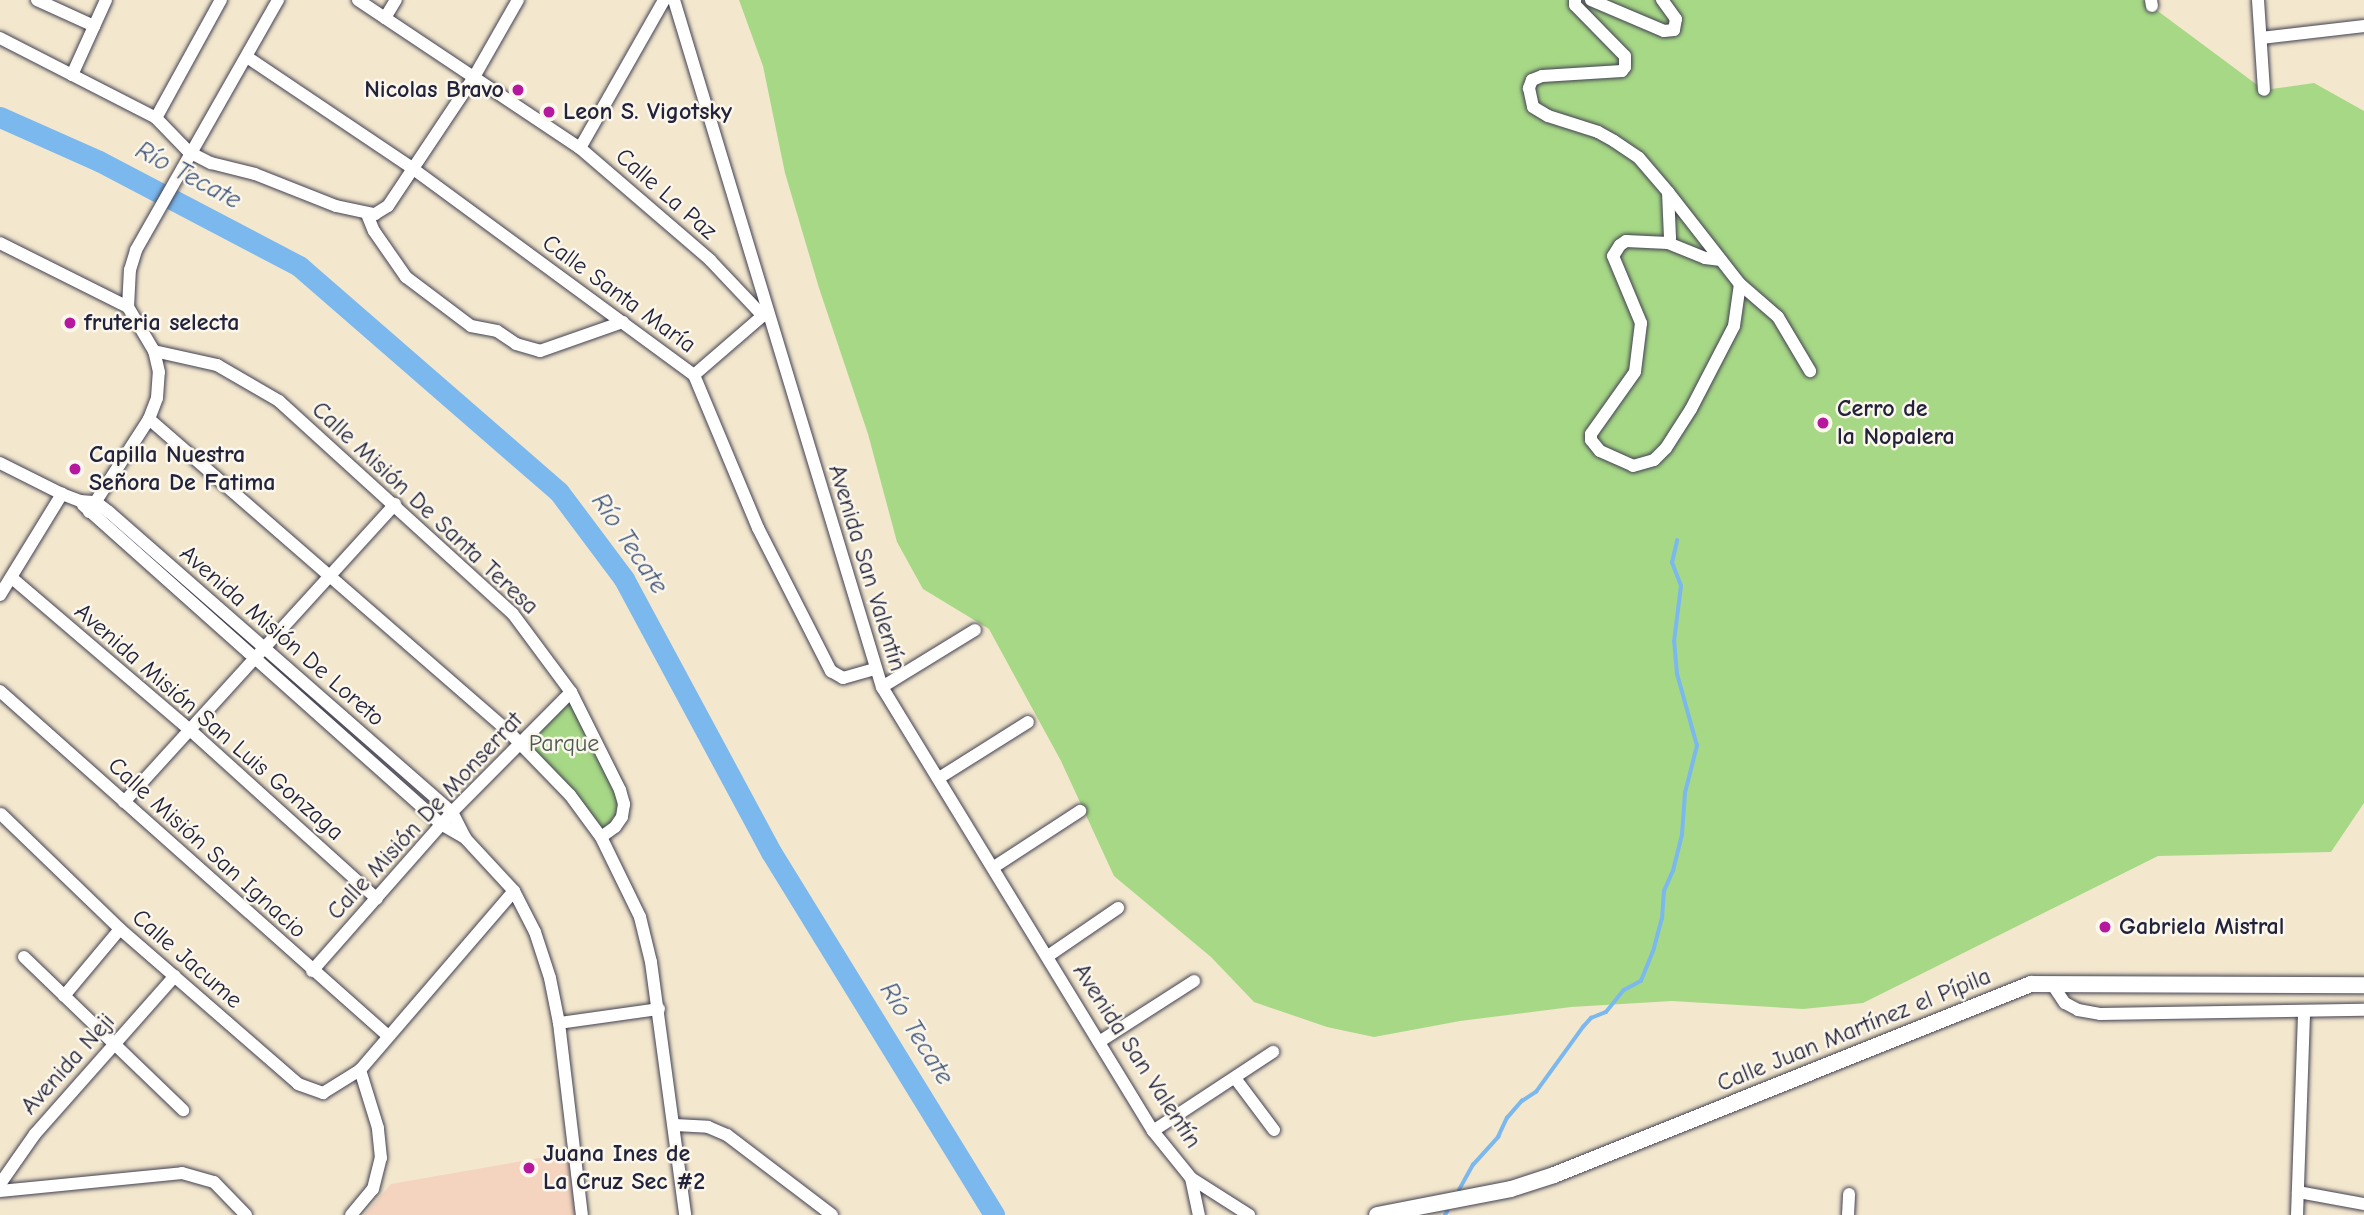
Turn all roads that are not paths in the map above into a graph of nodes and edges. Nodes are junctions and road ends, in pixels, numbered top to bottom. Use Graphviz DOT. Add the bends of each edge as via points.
graph roads {
  1 [pos="37,0"];
  2 [pos="106,0"];
  3 [pos="221,0"];
  4 [pos="278,0"];
  5 [pos="358,0"];
  6 [pos="396,0"];
  7 [pos="519,0"];
  8 [pos="664,0"];
  9 [pos="674,0"];
  10 [pos="1575,0"];
  11 [pos="1591,0"];
  12 [pos="1662,0"];
  13 [pos="2259,0"];
  14 [pos="385,18"];
  15 [pos="94,26"];
  16 [pos="2364,26"];
  17 [pos="0,38"];
  18 [pos="2261,38"];
  19 [pos="247,57"];
  20 [pos="72,75"];
  21 [pos="474,77"];
  22 [pos="2264,90"];
  23 [pos="156,118"];
  24 [pos="580,148"];
  25 [pos="189,152"];
  26 [pos="412,169"];
  27 [pos="1668,192"];
  28 [pos="367,214"];
  29 [pos="0,243"];
  30 [pos="1668,243"];
  31 [pos="1721,260"];
  32 [pos="1740,284"];
  33 [pos="128,307"];
  34 [pos="765,314"];
  35 [pos="623,322"];
  36 [pos="154,351"];
  37 [pos="1810,371"];
  38 [pos="694,374"];
  39 [pos="149,419"];
  40 [pos="1,462"];
  41 [pos="62,494"];
  42 [pos="395,504"];
  43 [pos="88,505"];
  44 [pos="329,577"];
  45 [pos="12,578"];
  46 [pos="0,595"];
  47 [pos="975,629"];
  48 [pos="257,653"];
  49 [pos="875,669"];
  50 [pos="882,687"];
  51 [pos="0,691"];
  52 [pos="571,692"];
  53 [pos="1028,722"];
  54 [pos="189,729"];
  55 [pos="518,743"];
  56 [pos="940,778"];
  57 [pos="124,802"];
  58 [pos="452,811"];
  59 [pos="1080,811"];
  60 [pos="2,814"];
  61 [pos="441,824"];
  62 [pos="601,837"];
  63 [pos="465,838"];
  64 [pos="994,867"];
  65 [pos="514,891"];
  66 [pos="377,899"];
  67 [pos="1118,908"];
  68 [pos="120,929"];
  69 [pos="1048,956"];
  70 [pos="24,957"];
  71 [pos="312,971"];
  72 [pos="175,976"];
  73 [pos="1194,981"];
  74 [pos="2052,984"];
  75 [pos="2364,985"];
  76 [pos="64,996"];
  77 [pos="659,1009"];
  78 [pos="2364,1010"];
  79 [pos="2304,1011"];
  80 [pos="559,1023"];
  81 [pos="388,1036"];
  82 [pos="1099,1042"];
  83 [pos="114,1044"];
  84 [pos="1273,1052"];
  85 [pos="360,1070"];
  86 [pos="1235,1078"];
  87 [pos="183,1110"];
  88 [pos="675,1125"];
  89 [pos="1153,1130"];
  90 [pos="1274,1130"];
  91 [pos="1191,1178"];
  92 [pos="0,1184"];
  93 [pos="0,1191"];
  94 [pos="2298,1192"];
  95 [pos="1849,1194"];
  96 [pos="2364,1204"];
  97 [pos="246,1215"];
  98 [pos="351,1215"];
  99 [pos="582,1215"];
  100 [pos="685,1215"];
  101 [pos="832,1215"];
  102 [pos="1199,1215"];
  103 [pos="1249,1215"];
  104 [pos="1377,1215"];
  105 [pos="1848,1215"];
  106 [pos="2297,1215"];
  1 -- 15 [label="street"];
  2 -- 15 [label="street"];
  3 -- 23 [label="street"];
  4 -- 19 [label="street"];
  5 -- 14 [label="street, Calle La Paz"];
  6 -- 14 [label="street"];
  7 -- 21 [label="street"];
  8 -- 24 [label="street"];
  9 -- 34 [label="street, Avenida San Valentín"];
  10 -- 27 [label="street" via="1625,55 1624,69 1532,80 1533,107 1614,141 1639,159"];
  11 -- 12 [label="street" via="1664,31 1674,30 1676,19"];
  13 -- 18 [label="street"];
  14 -- 21 [label="street, Calle La Paz"];
  15 -- 20 [label="street"];
  16 -- 18 [label="street"];
  17 -- 20 [label="street"];
  18 -- 22 [label="street"];
  19 -- 25 [label="street"];
  19 -- 26 [label="street, Calle Santa María"];
  20 -- 23 [label="street"];
  21 -- 24 [label="street, Calle La Paz"];
  21 -- 26 [label="street"];
  23 -- 25 [label="street"];
  24 -- 34 [label="street, Calle La Paz"];
  25 -- 28 [label="street"];
  25 -- 33 [label="street" via="136,250"];
  26 -- 28 [label="street" via="384,211"];
  26 -- 35 [label="street, Calle Santa María"];
  27 -- 30 [label="street"];
  27 -- 31 [label="street"];
  28 -- 35 [label="street" via="406,277 471,326 497,331 516,344 540,351"];
  29 -- 33 [label="street"];
  30 -- 31 [label="street"];
  30 -- 32 [label="street" via="1626,241 1613,256 1641,323 1635,372 1591,434 1600,451 1633,466 1654,460 1666,449 1734,326"];
  31 -- 32 [label="street"];
  32 -- 37 [label="street" via="1778,317"];
  33 -- 36 [label="street"];
  34 -- 38 [label="street"];
  34 -- 49 [label="street, Avenida San Valentín"];
  35 -- 38 [label="street, Calle Santa María"];
  36 -- 39 [label="street" via="159,384"];
  36 -- 42 [label="street, Calle Misión De Santa Teresa" via="217,365 256,386"];
  38 -- 49 [label="street, Calle Santa María" via="758,528 831,671 843,678"];
  39 -- 43 [label="street"];
  39 -- 44 [label="street"];
  40 -- 41 [label="street, Avenida Misión De Loreto"];
  41 -- 43 [label="street, Avenida Misión De Loreto"];
  41 -- 45 [label="street"];
  42 -- 44 [label="street"];
  42 -- 52 [label="street, Calle Misión De Santa Teresa" via="513,614"];
  43 -- 48 [label="street, Avenida Misión De Loreto"];
  44 -- 48 [label="street"];
  44 -- 55 [label="street"];
  45 -- 46 [label="street"];
  45 -- 54 [label="street, Avenida Misión San Luis Gonzaga"];
  47 -- 50 [label="street"];
  48 -- 54 [label="street"];
  48 -- 58 [label="street, Avenida Misión De Loreto"];
  48 -- 61 [label="street, Avenida Misión De Loreto"];
  49 -- 50 [label="street, Avenida San Valentín"];
  50 -- 56 [label="street, Avenida San Valentín"];
  51 -- 57 [label="street, Calle Misión San Ignacio"];
  52 -- 55 [label="street, Calle Misión De Monserrat"];
  52 -- 62 [label="street, Calle Misión De Santa Teresa" via="624,804 622,817"];
  53 -- 56 [label="street"];
  54 -- 57 [label="street"];
  54 -- 66 [label="street, Avenida Misión San Luis Gonzaga"];
  55 -- 58 [label="street, Calle Misión De Monserrat"];
  55 -- 62 [label="street" via="570,795"];
  56 -- 64 [label="street, Avenida San Valentín"];
  57 -- 71 [label="street, Calle Misión San Ignacio"];
  58 -- 61 [label="street, Calle Misión De Monserrat"];
  58 -- 63 [label="street"];
  59 -- 64 [label="street"];
  60 -- 68 [label="street, Calle Jacume"];
  61 -- 63 [label="street, Avenida Misión De Loreto"];
  61 -- 66 [label="street, Calle Misión De Monserrat"];
  62 -- 77 [label="street" via="640,917"];
  63 -- 65 [label="street"];
  64 -- 69 [label="street, Avenida San Valentín"];
  65 -- 80 [label="street" via="535,932"];
  65 -- 81 [label="street"];
  66 -- 71 [label="street, Calle Misión De Monserrat"];
  67 -- 69 [label="street"];
  68 -- 72 [label="street, Calle Jacume"];
  68 -- 76 [label="street"];
  69 -- 82 [label="street, Avenida San Valentín"];
  70 -- 76 [label="street"];
  71 -- 81 [label="street, Calle Misión San Ignacio"];
  72 -- 83 [label="street, Avenida Neji"];
  72 -- 85 [label="street, Calle Jacume" via="299,1084 323,1093"];
  73 -- 82 [label="street"];
  74 -- 75 [label="main road, Calle Juan Martínez el Pípila"];
  74 -- 79 [label="street" via="2065,1003 2100,1014"];
  74 -- 104 [label="main road, Calle Juan Martínez el Pípila" via="2005,994 1554,1175 1511,1189"];
  76 -- 83 [label="street"];
  77 -- 80 [label="street"];
  77 -- 88 [label="street"];
  78 -- 79 [label="street"];
  79 -- 94 [label="street"];
  80 -- 99 [label="street"];
  81 -- 85 [label="street"];
  82 -- 89 [label="street, Avenida San Valentín"];
  83 -- 87 [label="street"];
  83 -- 92 [label="street, Avenida Neji" via="34,1134"];
  84 -- 86 [label="street"];
  85 -- 98 [label="street" via="378,1128 381,1158 373,1189"];
  86 -- 89 [label="street"];
  86 -- 90 [label="street"];
  88 -- 100 [label="street"];
  88 -- 101 [label="street" via="708,1126 727,1135"];
  89 -- 91 [label="street, Avenida San Valentín"];
  91 -- 102 [label="street"];
  91 -- 103 [label="street, Avenida San Valentín"];
  93 -- 97 [label="street" via="182,1173 214,1182"];
  94 -- 96 [label="street"];
  94 -- 106 [label="street"];
  95 -- 105 [label="street"];
}
